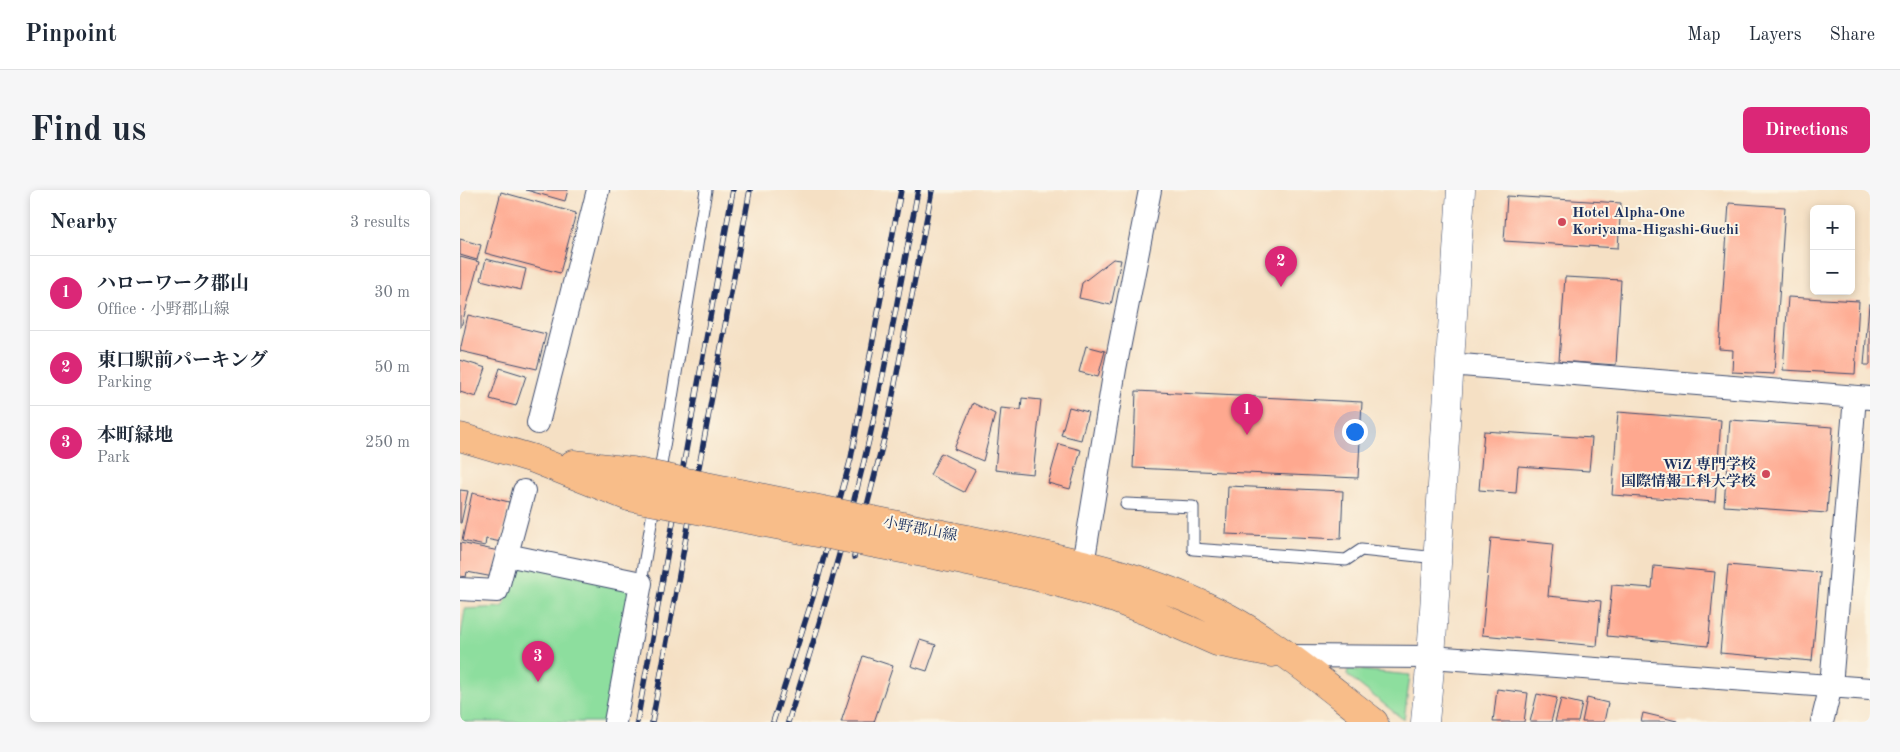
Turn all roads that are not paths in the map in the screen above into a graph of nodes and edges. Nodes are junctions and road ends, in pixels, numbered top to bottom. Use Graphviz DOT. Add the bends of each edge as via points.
graph roads {
  1 [pos="598,190"];
  2 [pos="706,190"];
  3 [pos="1150,190"];
  4 [pos="1461,190"];
  5 [pos="1449,364"];
  6 [pos="1862,398"];
  7 [pos="538,423"];
  8 [pos="460,437"];
  9 [pos="524,491"];
  10 [pos="1126,504"];
  11 [pos="948,547"];
  12 [pos="507,555"];
  13 [pos="1437,558"];
  14 [pos="1083,564"];
  15 [pos="641,583"];
  16 [pos="460,589"];
  17 [pos="1287,656"];
  18 [pos="1431,657"];
  19 [pos="1831,686"];
  20 [pos="1870,689"];
  21 [pos="615,722"];
  22 [pos="1374,722"];
  23 [pos="1425,722"];
  24 [pos="1822,722"];
  1 -- 7 [label="street"];
  2 -- 15 [label="lane"];
  3 -- 14 [label="street" via="1115,369"];
  4 -- 5 [label="street"];
  5 -- 6 [label="street"];
  5 -- 13 [label="street"];
  6 -- 19 [label="street"];
  8 -- 11 [label="main road, 小野郡山線, bridge" via="631,484"];
  9 -- 12 [label="street"];
  10 -- 13 [label="lane" via="1193,507 1193,549 1346,560 1361,550"];
  11 -- 14 [label="main road, 小野郡山線"];
  11 -- 17 [label="main road, 小野郡山線" via="1115,599 1216,642"];
  12 -- 15 [label="street"];
  12 -- 16 [label="street" via="498,591"];
  13 -- 18 [label="street"];
  14 -- 17 [label="main road, 小野郡山線" via="1159,587 1200,604 1229,618"];
  15 -- 21 [label="street"];
  17 -- 18 [label="street"];
  17 -- 22 [label="main road, 小野郡山線"];
  18 -- 19 [label="street"];
  18 -- 23 [label="street"];
  19 -- 20 [label="street"];
  19 -- 24 [label="street"];
}
